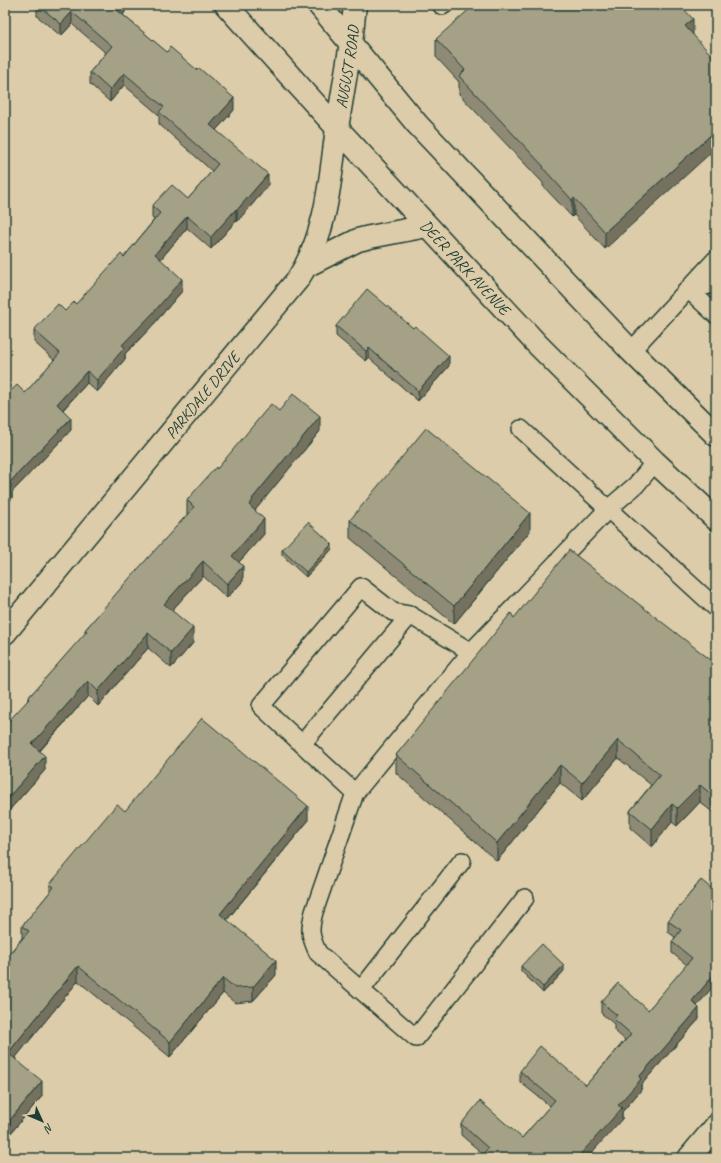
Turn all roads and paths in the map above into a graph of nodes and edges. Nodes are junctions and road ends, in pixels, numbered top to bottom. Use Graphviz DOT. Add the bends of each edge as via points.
graph roads {
  1 [pos="226,5"];
  2 [pos="320,5"];
  3 [pos="355,5"];
  4 [pos="351,43"];
  5 [pos="337,128"];
  6 [pos="427,226"];
  7 [pos="716,259"];
  8 [pos="306,266"];
  9 [pos="716,284"];
  10 [pos="688,289"];
  11 [pos="716,315"];
  12 [pos="631,350"];
  13 [pos="521,429"];
  14 [pos="716,435"];
  15 [pos="655,462"];
  16 [pos="608,509"];
  17 [pos="716,519"];
  18 [pos="716,608"];
  19 [pos="410,615"];
  20 [pos="5,633"];
  21 [pos="471,652"];
  22 [pos="302,744"];
  23 [pos="355,793"];
  24 [pos="462,862"];
  25 [pos="525,898"];
  26 [pos="361,990"];
  27 [pos="716,1126"];
  28 [pos="689,1158"];
  1 -- 5 [label="main road, DEER PARK AVENUE"];
  2 -- 4 [label="main road"];
  3 -- 4 [label="main road, AUGUST ROAD"];
  4 -- 5 [label="main road, AUGUST ROAD"];
  4 -- 12 [label="main road" via="417,124"];
  5 -- 6 [label="main road, DEER PARK AVENUE"];
  5 -- 8 [label="main road, PARKDALE DRIVE" via="322,223"];
  6 -- 8 [label="main road" via="358,240"];
  6 -- 15 [label="main road, DEER PARK AVENUE" via="537,344"];
  7 -- 10 [label="lane"];
  8 -- 20 [label="main road, PARKDALE DRIVE" via="267,318"];
  9 -- 10 [label="lane"];
  10 -- 11 [label="lane"];
  10 -- 12 [label="lane"];
  12 -- 14 [label="main road"];
  13 -- 16 [label="lane"];
  15 -- 16 [label="lane" via="636,485"];
  15 -- 17 [label="main road, DEER PARK AVENUE"];
  16 -- 18 [label="lane"];
  16 -- 21 [label="lane"];
  19 -- 21 [label="lane"];
  19 -- 22 [label="lane"];
  19 -- 22 [label="lane" via="393,612 361,587 276,688 261,706"];
  21 -- 23 [label="lane"];
  22 -- 23 [label="lane"];
  23 -- 26 [label="lane" via="311,925 311,938 318,953"];
  24 -- 26 [label="lane"];
  25 -- 26 [label="lane" via="416,1038"];
  27 -- 28 [label="main road"];
}
